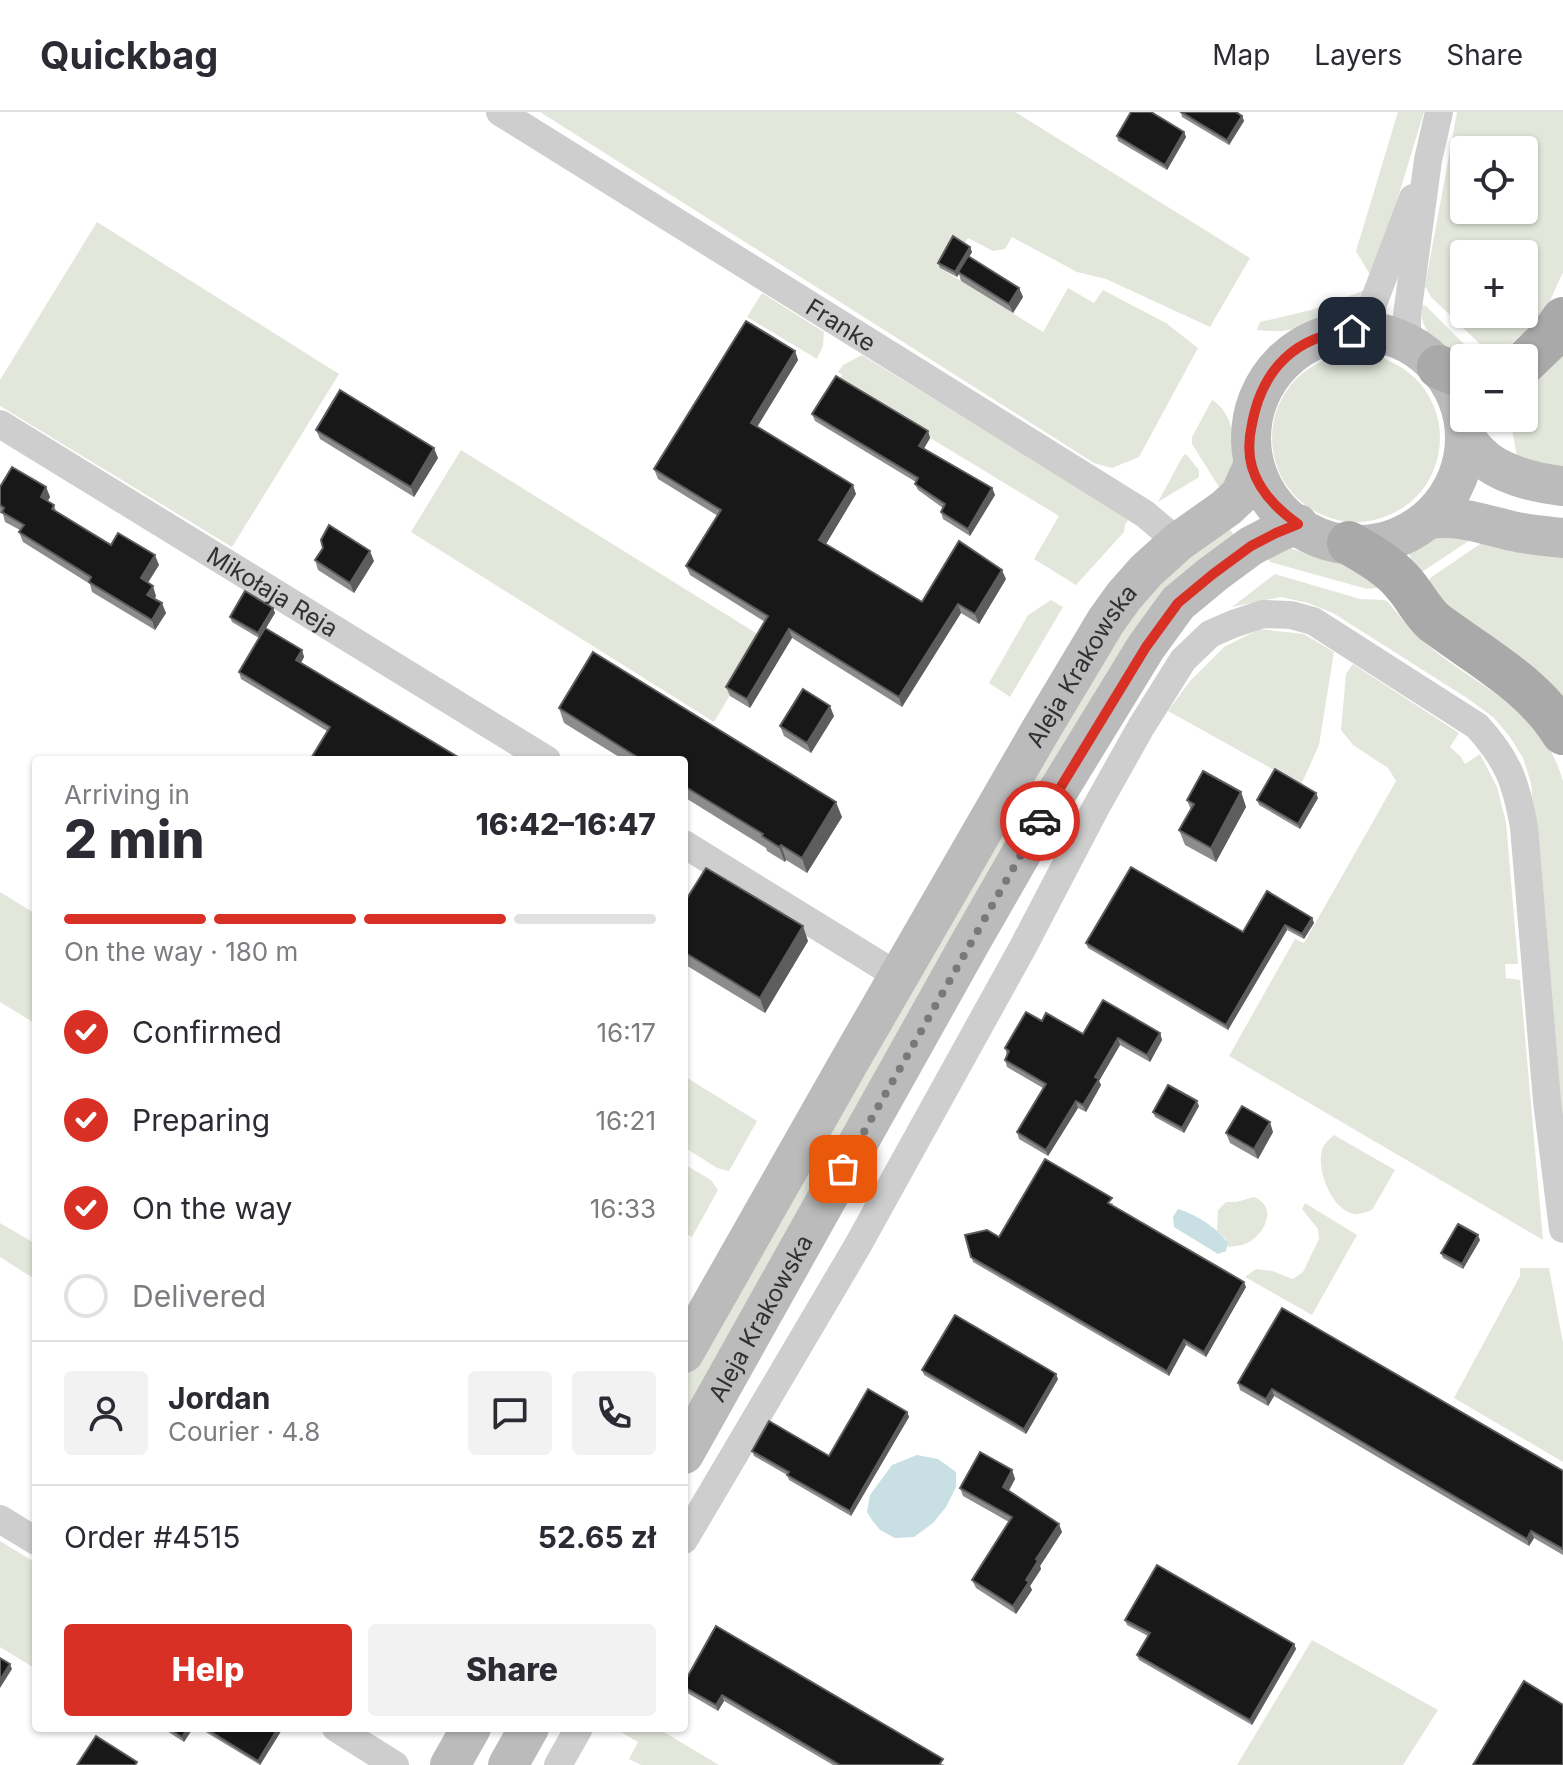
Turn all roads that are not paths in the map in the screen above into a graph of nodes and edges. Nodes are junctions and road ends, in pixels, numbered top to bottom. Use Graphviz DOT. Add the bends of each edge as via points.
graph roads {
  1 [pos="500,112"];
  2 [pos="1439,112"];
  3 [pos="1428,160"];
  4 [pos="1563,319"];
  5 [pos="1352,331"];
  6 [pos="1538,350"];
  7 [pos="1438,364"];
  8 [pos="0,424"];
  9 [pos="1465,437"];
  10 [pos="1252,468"];
  11 [pos="1563,486"];
  12 [pos="1431,519"];
  13 [pos="1298,524"];
  14 [pos="1563,538"];
  15 [pos="1178,542"];
  16 [pos="1349,543"];
  17 [pos="1563,733"];
  18 [pos="540,756"];
  19 [pos="688,846"];
  20 [pos="898,976"];
  21 [pos="1563,1229"];
  22 [pos="688,1346"];
  23 [pos="688,1447"];
  24 [pos="0,1519"];
  25 [pos="688,1533"];
  26 [pos="32,1539"];
  27 [pos="342,1732"];
  28 [pos="469,1732"];
  29 [pos="527,1732"];
  30 [pos="577,1732"];
  31 [pos="395,1765"];
  32 [pos="450,1765"];
  33 [pos="508,1765"];
  34 [pos="558,1765"];
  1 -- 15 [label="street, Franke" via="1145,514"];
  2 -- 3 [label="street"];
  3 -- 5 [label="street" via="1368,317"];
  3 -- 7 [label="street" via="1407,329"];
  4 -- 6 [label="main road"];
  5 -- 7 [label="main road" via="1395,338"];
  5 -- 10 [label="main road" via="1312,340 1277,366 1255,406"];
  7 -- 9 [label="main road" via="1460,404"];
  8 -- 18 [label="street, Mikołaja Reja"];
  9 -- 11 [label="main road" via="1491,464"];
  9 -- 12 [label="main road" via="1456,486"];
  10 -- 13 [label="main road" via="1269,498"];
  10 -- 15 [label="main road, Aleja Krakowska" via="1240,495"];
  12 -- 14 [label="main road" via="1458,518"];
  12 -- 16 [label="main road" via="1396,539"];
  13 -- 16 [label="main road"];
  13 -- 23 [label="main road, Aleja Krakowska" via="1251,546 1213,574 1178,603 1146,647 977,930"];
  15 -- 20 [label="main road, Aleja Krakowska" via="1146,571 1106,621"];
  16 -- 17 [label="main road" via="1389,569 1434,622 1522,686 1551,713"];
  19 -- 20 [label="street"];
  20 -- 22 [label="main road, Aleja Krakowska"];
  21 -- 25 [label="street" via="1524,827 1510,772 1477,726 1313,621 1263,614 1233,624 1210,634 1183,660 1141,727 858,1245"];
  24 -- 26 [label="street"];
  27 -- 31 [label="street"];
  28 -- 32 [label="main road"];
  29 -- 33 [label="main road"];
  30 -- 34 [label="street"];
}
